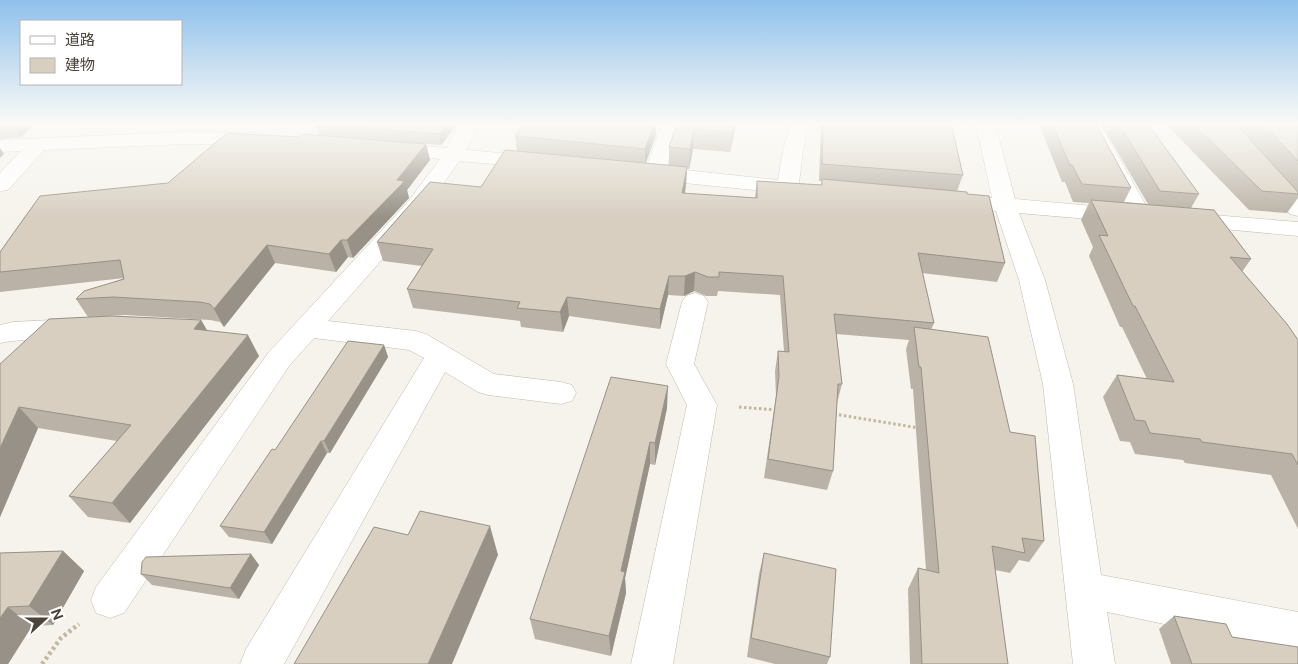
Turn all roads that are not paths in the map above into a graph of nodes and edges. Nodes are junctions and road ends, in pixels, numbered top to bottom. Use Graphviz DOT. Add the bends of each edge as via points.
graph roads {
  1 [pos="29,155"];
  2 [pos="453,155"];
  3 [pos="464,155"];
  4 [pos="661,155"];
  5 [pos="792,155"];
  6 [pos="993,155"];
  7 [pos="1112,155"];
  8 [pos="1249,155"];
  9 [pos="559,164"];
  10 [pos="626,171"];
  11 [pos="654,174"];
  12 [pos="0,185"];
  13 [pos="788,187"];
  14 [pos="818,190"];
  15 [pos="935,199"];
  16 [pos="1006,205"];
  17 [pos="1298,210"];
  18 [pos="1157,218"];
  19 [pos="1298,229"];
  20 [pos="694,302"];
  21 [pos="97,327"];
  22 [pos="307,328"];
  23 [pos="0,334"];
  24 [pos="440,356"];
  25 [pos="560,393"];
  26 [pos="1085,590"];
  27 [pos="110,600"];
  28 [pos="1298,632"];
  29 [pos="261,664"];
  30 [pos="652,664"];
  31 [pos="1094,664"];
  1 -- 12 [label="street"];
  2 -- 22 [label="street" via="415,208"];
  3 -- 9 [label="street"];
  4 -- 11 [label="street"];
  5 -- 13 [label="street"];
  6 -- 16 [label="street"];
  7 -- 18 [label="street"];
  8 -- 17 [label="street"];
  10 -- 11 [label="street"];
  11 -- 13 [label="street"];
  13 -- 14 [label="street"];
  15 -- 16 [label="street"];
  16 -- 18 [label="street"];
  16 -- 26 [label="street" via="1032,280 1058,384"];
  18 -- 19 [label="street"];
  20 -- 30 [label="street" via="680,364 702,405"];
  21 -- 23 [label="street"];
  22 -- 24 [label="street" via="416,341"];
  22 -- 27 [label="street" via="279,359"];
  24 -- 25 [label="street" via="488,384"];
  24 -- 29 [label="street"];
  26 -- 28 [label="street"];
  26 -- 31 [label="street"];
}
